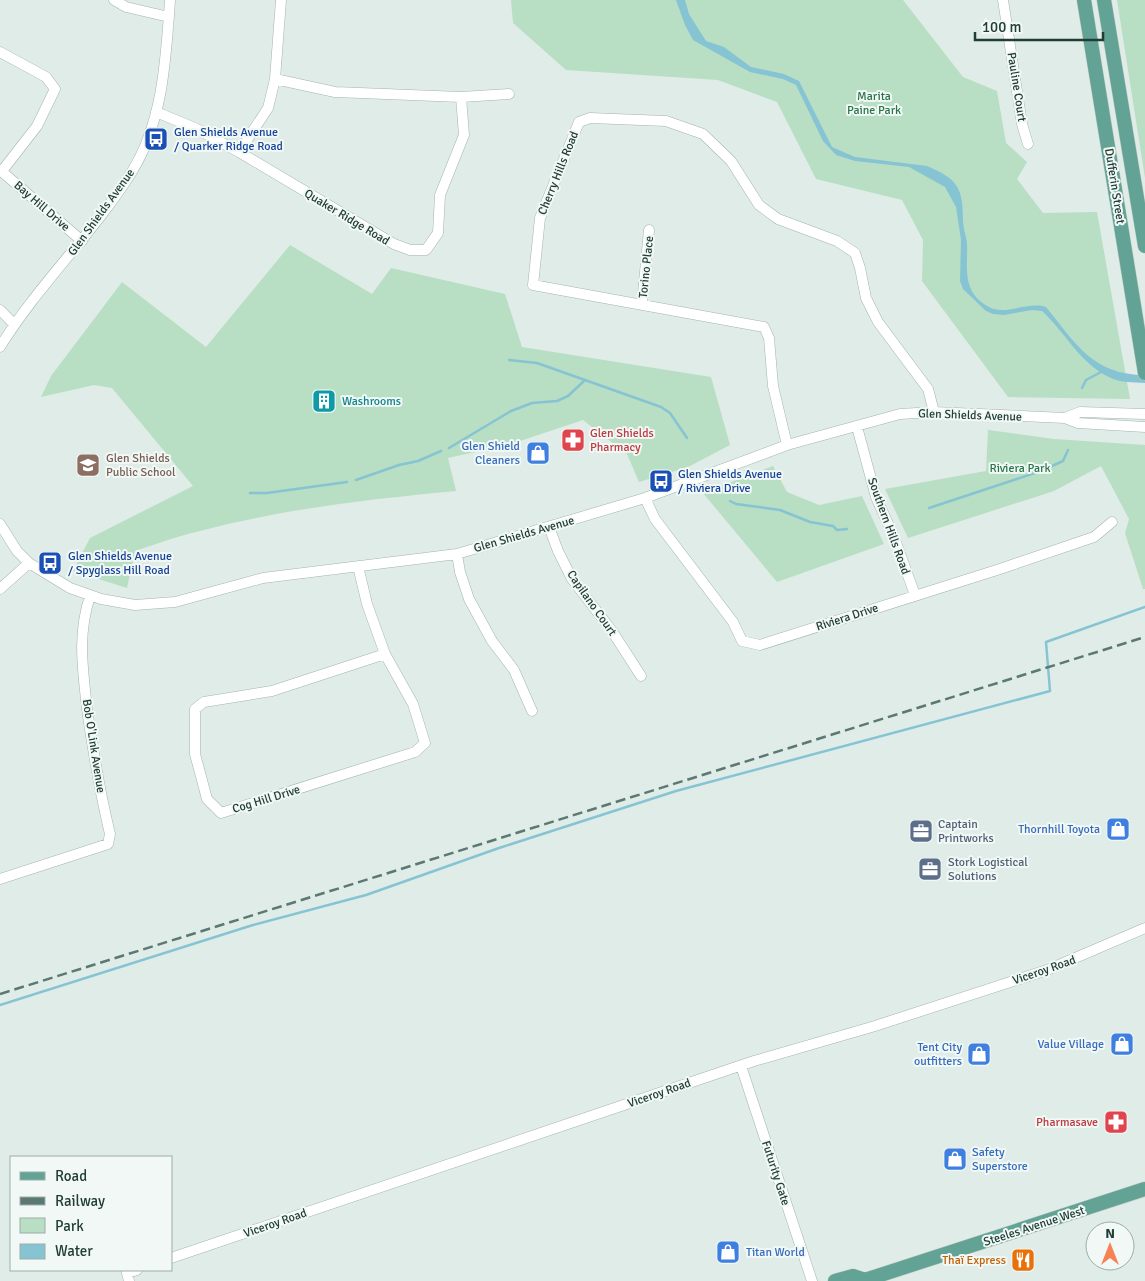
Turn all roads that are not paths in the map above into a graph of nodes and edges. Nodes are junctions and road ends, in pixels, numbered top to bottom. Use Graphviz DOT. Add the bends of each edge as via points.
graph roads {
  1 [pos="114,0"];
  2 [pos="170,0"];
  3 [pos="281,0"];
  4 [pos="1003,0"];
  5 [pos="1084,0"];
  6 [pos="1104,0"];
  7 [pos="169,17"];
  8 [pos="0,52"];
  9 [pos="275,79"];
  10 [pos="509,94"];
  11 [pos="461,97"];
  12 [pos="156,112"];
  13 [pos="1028,144"];
  14 [pos="239,152"];
  15 [pos="1,170"];
  16 [pos="649,230"];
  17 [pos="82,241"];
  18 [pos="1145,246"];
  19 [pos="642,304"];
  20 [pos="0,310"];
  21 [pos="14,324"];
  22 [pos="0,347"];
  23 [pos="1145,373"];
  24 [pos="934,412"];
  25 [pos="1145,414"];
  26 [pos="1065,418"];
  27 [pos="858,427"];
  28 [pos="1145,427"];
  29 [pos="787,445"];
  30 [pos="645,498"];
  31 [pos="1112,522"];
  32 [pos="0,524"];
  33 [pos="549,526"];
  34 [pos="457,554"];
  35 [pos="29,562"];
  36 [pos="358,566"];
  37 [pos="0,589"];
  38 [pos="915,595"];
  39 [pos="90,596"];
  40 [pos="385,654"];
  41 [pos="641,676"];
  42 [pos="532,711"];
  43 [pos="0,879"];
  44 [pos="1145,928"];
  45 [pos="741,1066"];
  46 [pos="1145,1189"];
  47 [pos="172,1258"];
  48 [pos="134,1271"];
  49 [pos="864,1280"];
  50 [pos="129,1281"];
  51 [pos="812,1281"];
  52 [pos="835,1281"];
  1 -- 7 [label="street" via="126,7"];
  2 -- 7 [label="street, Glen Shields Avenue"];
  3 -- 9 [label="street"];
  4 -- 13 [label="street, Pauline Court"];
  5 -- 23 [label="main road, Dufferin Street"];
  6 -- 18 [label="main road, Dufferin Street"];
  7 -- 12 [label="street, Glen Shields Avenue"];
  8 -- 15 [label="street, Bay Hill Drive" via="46,77 55,89 37,126"];
  9 -- 11 [label="street" via="334,92"];
  9 -- 14 [label="street" via="268,108"];
  10 -- 11 [label="street"];
  11 -- 14 [label="street, Quaker Ridge Road" via="464,135 440,195 438,233 426,250 410,250 394,244"];
  12 -- 14 [label="street, Quaker Ridge Road" via="195,128"];
  12 -- 17 [label="street, Glen Shields Avenue" via="132,173"];
  15 -- 17 [label="street, Bay Hill Drive"];
  16 -- 19 [label="street, Torino Place"];
  17 -- 21 [label="street, Glen Shields Avenue"];
  19 -- 24 [label="street, Cherry Hills Road" via="533,285 540,218 579,122 590,118 666,121 704,134 731,161 759,205 778,219 837,241 855,253 866,298 878,322 928,389"];
  19 -- 29 [label="street, Cherry Hills Road" via="764,327 769,338 773,386"];
  20 -- 21 [label="street"];
  21 -- 22 [label="street, Glen Shields Avenue"];
  24 -- 26 [label="street, Glen Shields Avenue"];
  24 -- 27 [label="street, Glen Shields Avenue" via="900,414"];
  25 -- 26 [label="street, Glen Shields Avenue" via="1080,412"];
  26 -- 28 [label="street, Glen Shields Avenue" via="1078,424"];
  27 -- 29 [label="street, Glen Shields Avenue"];
  27 -- 38 [label="street, Southern Hills Road" via="876,497"];
  29 -- 30 [label="street, Glen Shields Avenue"];
  30 -- 33 [label="street, Glen Shields Avenue"];
  30 -- 38 [label="street, Riviera Drive" via="655,519 733,622 742,641 760,645"];
  31 -- 38 [label="street, Riviera Drive" via="1094,537"];
  32 -- 35 [label="street, Glen Shields Avenue" via="17,551"];
  33 -- 34 [label="street, Glen Shields Avenue"];
  33 -- 41 [label="street, Capilano Court" via="572,579"];
  34 -- 36 [label="street, Glen Shields Avenue"];
  34 -- 42 [label="street" via="469,599 492,641 514,670"];
  35 -- 37 [label="street"];
  35 -- 39 [label="street, Glen Shields Avenue" via="70,588"];
  36 -- 39 [label="street, Glen Shields Avenue" via="263,578 175,602 135,605"];
  36 -- 40 [label="street, Cog Hill Drive" via="367,604"];
  39 -- 43 [label="street, Bob O'Link Avenue" via="84,615 80,654 95,773 110,834 108,844"];
  40 -- 40 [label="street, Cog Hill Drive" via="413,704 425,743 415,752 221,813 207,799 195,754 195,709 204,702 272,691"];
  44 -- 45 [label="street, Viceroy Road" via="1047,970"];
  45 -- 47 [label="street, Viceroy Road"];
  45 -- 51 [label="street, Futurity Gate"];
  46 -- 49 [label="main road, Steeles Avenue West"];
  48 -- 50 [label="street" via="128,1273"];
  49 -- 52 [label="main road, Steeles Avenue West" via="852,1276"];
}
